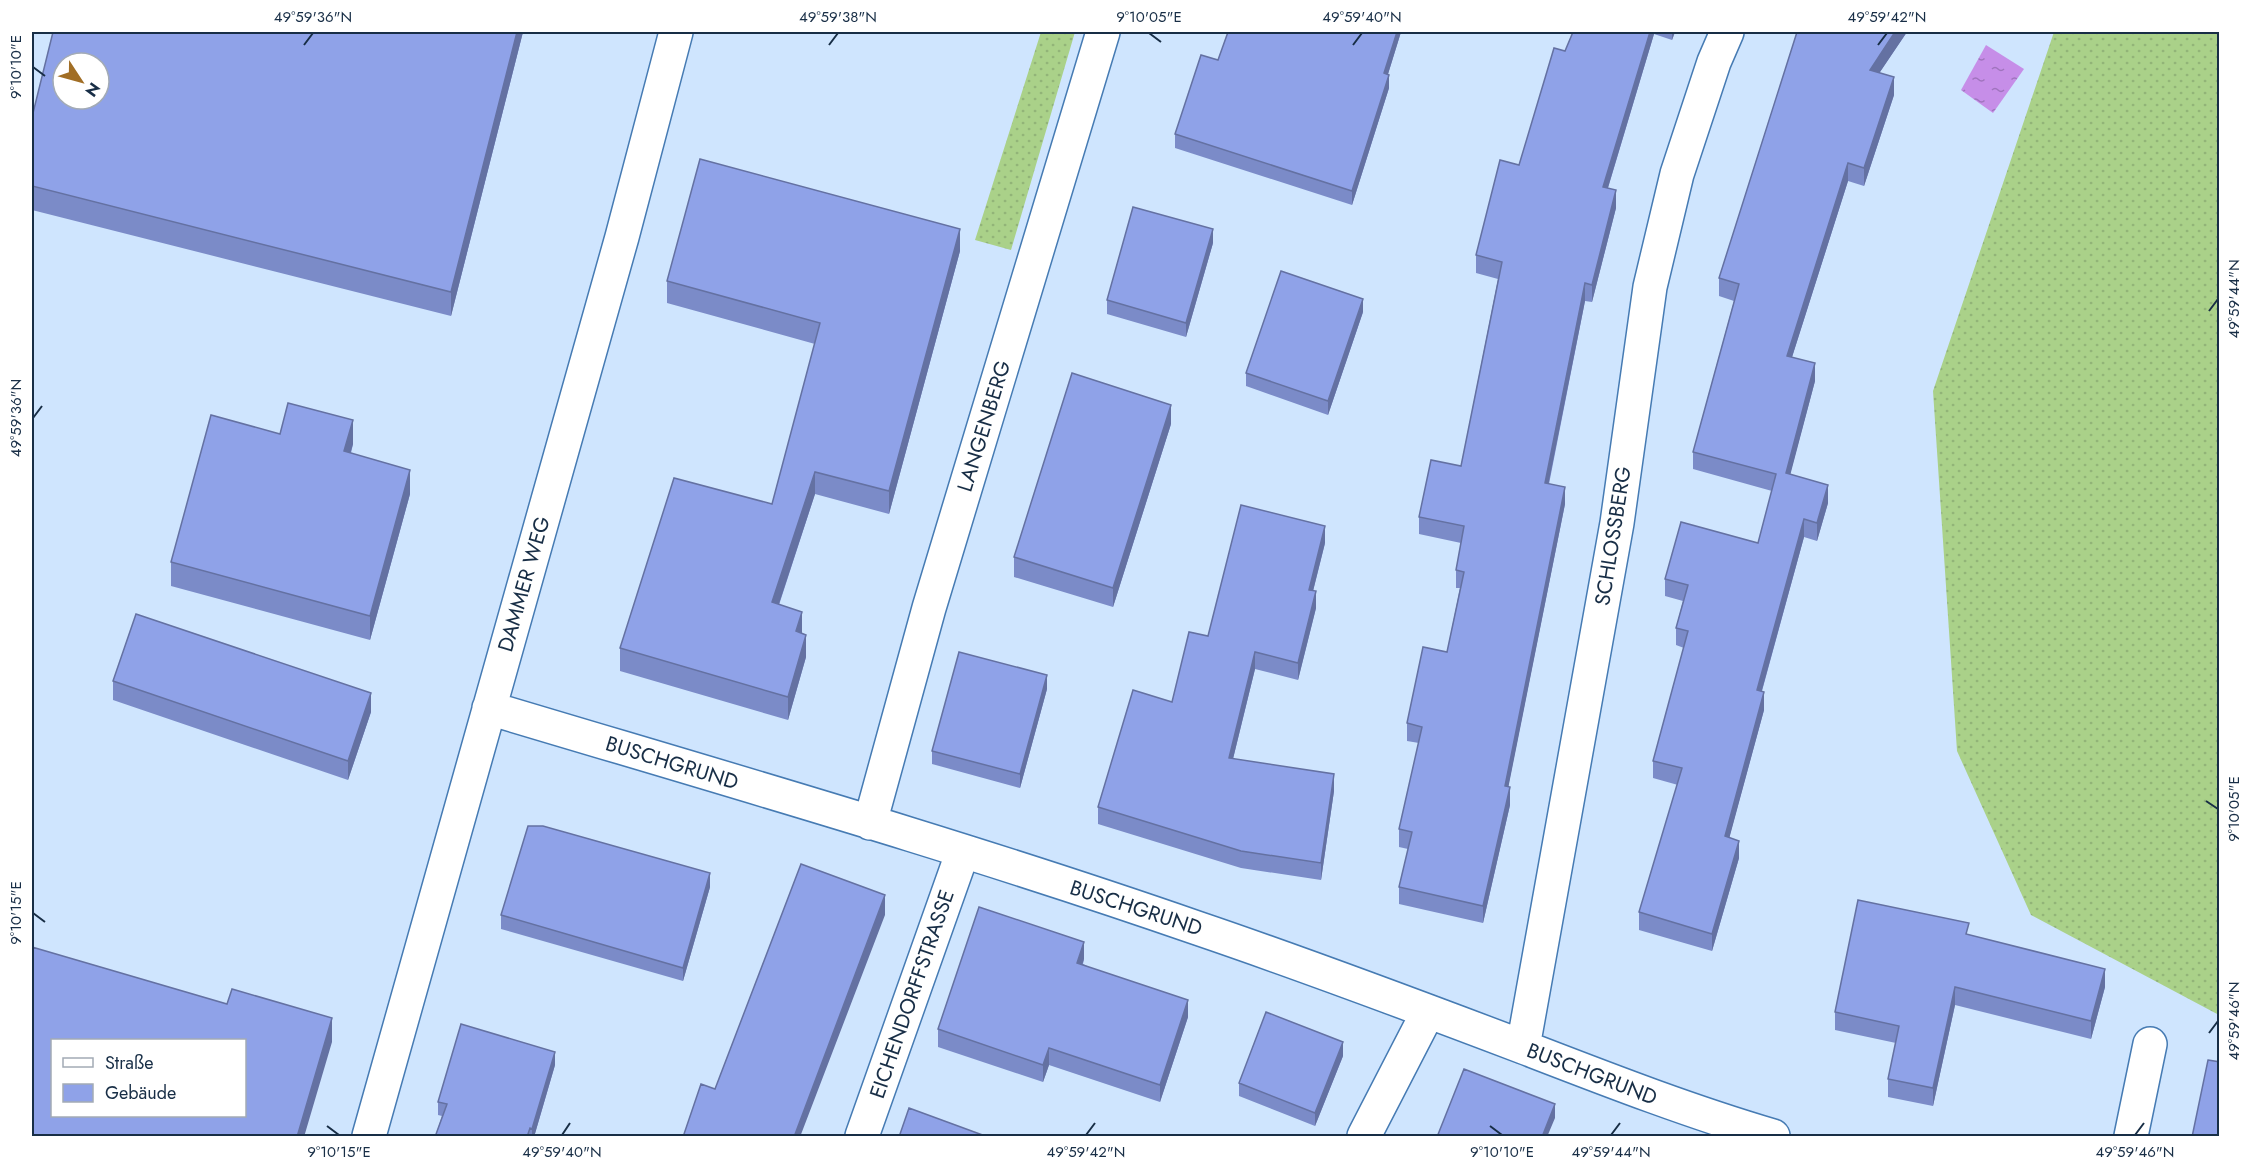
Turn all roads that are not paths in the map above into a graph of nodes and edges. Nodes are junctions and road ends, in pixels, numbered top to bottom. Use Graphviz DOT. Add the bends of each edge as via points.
graph roads {
  1 [pos="676,32"];
  2 [pos="1103,32"];
  3 [pos="1727,32"];
  4 [pos="489,708"];
  5 [pos="870,823"];
  6 [pos="963,851"];
  7 [pos="1428,1012"];
  8 [pos="2150,1044"];
  9 [pos="1523,1047"];
  10 [pos="369,1137"];
  11 [pos="862,1137"];
  12 [pos="1364,1137"];
  13 [pos="1773,1137"];
  14 [pos="2132,1137"];
  1 -- 4 [label="street, DAMMER WEG"];
  2 -- 5 [label="street, LANGENBERG" via="929,608"];
  3 -- 9 [label="street, SCHLOSSBERG" via="1677,174 1650,287 1617,523"];
  4 -- 5 [label="street, BUSCHGRUND"];
  4 -- 10 [label="street, DAMMER WEG"];
  5 -- 6 [label="street, BUSCHGRUND"];
  6 -- 7 [label="street, BUSCHGRUND" via="1198,928"];
  6 -- 11 [label="street, EICHENDORFFSTRASSE"];
  7 -- 9 [label="street, BUSCHGRUND"];
  7 -- 12 [label="street"];
  8 -- 14 [label="street"];
  9 -- 13 [label="street, BUSCHGRUND" via="1649,1096"];
}
